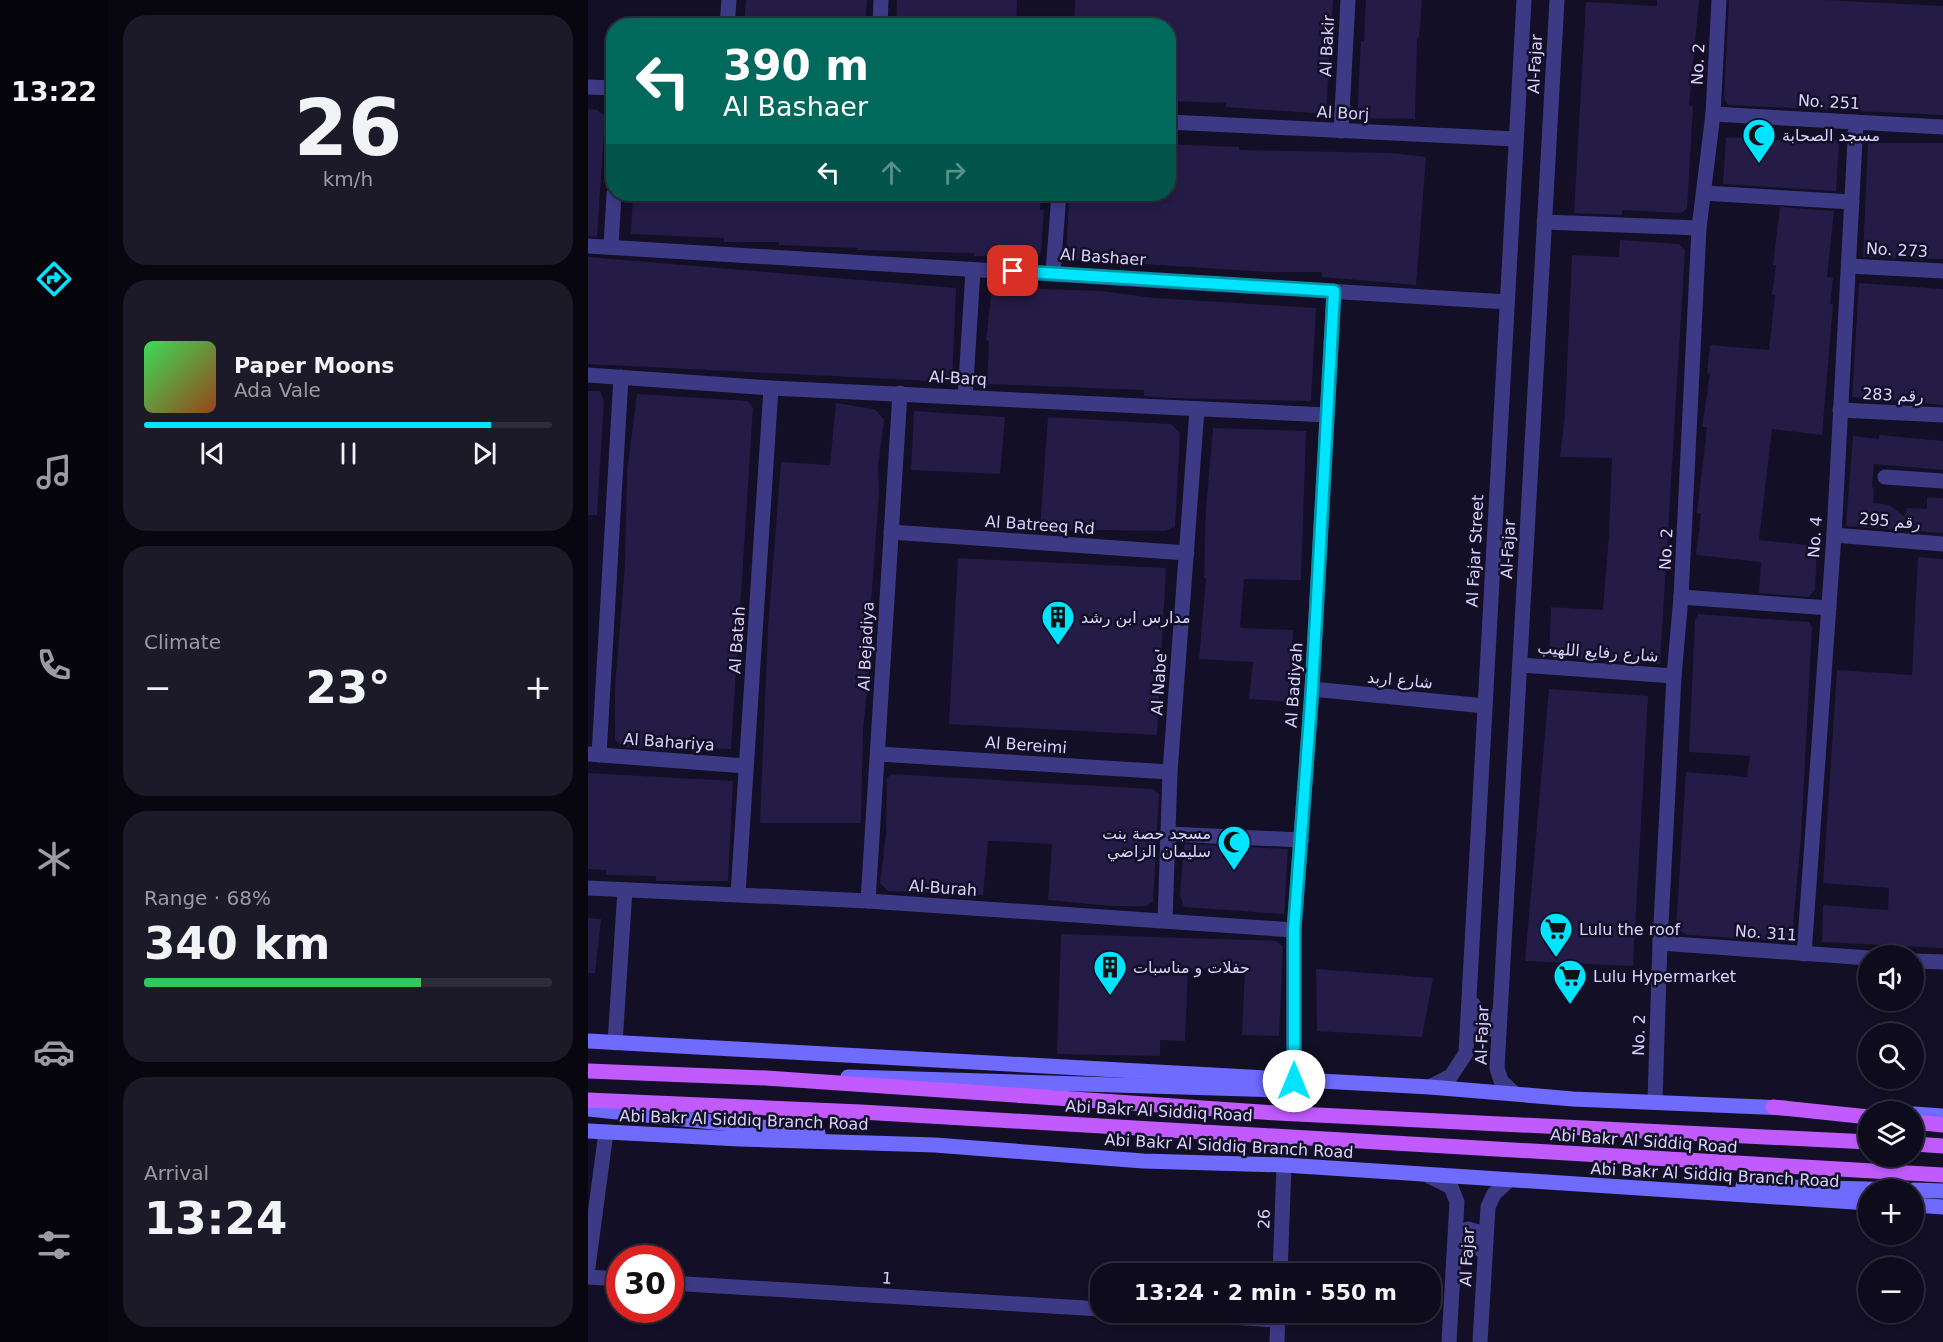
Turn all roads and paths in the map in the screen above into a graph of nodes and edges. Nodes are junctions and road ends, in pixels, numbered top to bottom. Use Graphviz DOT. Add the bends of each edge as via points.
graph roads {
  1 [pos="729,0"];
  2 [pos="881,0"];
  3 [pos="1348,0"];
  4 [pos="1524,0"];
  5 [pos="1557,0"];
  6 [pos="1719,0"];
  7 [pos="728,18"];
  8 [pos="880,18"];
  9 [pos="588,87"];
  10 [pos="606,88"];
  11 [pos="1713,114"];
  12 [pos="1176,122"];
  13 [pos="1856,122"];
  14 [pos="1943,127"];
  15 [pos="1341,130"];
  16 [pos="1516,139"];
  17 [pos="1704,194"];
  18 [pos="614,201"];
  19 [pos="1058,201"];
  20 [pos="1852,202"];
  21 [pos="1544,222"];
  22 [pos="1699,228"];
  23 [pos="588,246"];
  24 [pos="611,246"];
  25 [pos="1849,266"];
  26 [pos="973,271"];
  27 [pos="1943,271"];
  28 [pos="1053,272"];
  29 [pos="1334,291"];
  30 [pos="1507,302"];
  31 [pos="588,375"];
  32 [pos="621,376"];
  33 [pos="771,388"];
  34 [pos="900,393"];
  35 [pos="965,397"];
  36 [pos="1197,409"];
  37 [pos="1840,410"];
  38 [pos="1327,415"];
  39 [pos="1943,415"];
  40 [pos="1885,477"];
  41 [pos="1943,481"];
  42 [pos="891,532"];
  43 [pos="1834,534"];
  44 [pos="1943,544"];
  45 [pos="1186,553"];
  46 [pos="1681,597"];
  47 [pos="1828,609"];
  48 [pos="1520,664"];
  49 [pos="1674,676"];
  50 [pos="1312,689"];
  51 [pos="1485,706"];
  52 [pos="594,754"];
  53 [pos="878,754"];
  54 [pos="746,766"];
  55 [pos="1170,772"];
  56 [pos="1170,834"];
  57 [pos="1302,840"];
  58 [pos="588,888"];
  59 [pos="625,890"];
  60 [pos="738,894"];
  61 [pos="868,901"];
  62 [pos="1165,921"];
  63 [pos="1294,930"];
  64 [pos="1660,943"];
  65 [pos="1804,954"];
  66 [pos="1858,957"];
  67 [pos="1924,961"];
  68 [pos="1943,962"];
  69 [pos="1470,980"];
  70 [pos="1502,995"];
  71 [pos="588,1041"];
  72 [pos="615,1043"];
  73 [pos="588,1071"];
  74 [pos="1294,1081"];
  75 [pos="1430,1087"];
  76 [pos="1515,1094"];
  77 [pos="588,1100"];
  78 [pos="1655,1100"];
  79 [pos="1773,1107"];
  80 [pos="588,1108"];
  81 [pos="1858,1111"];
  82 [pos="1924,1115"];
  83 [pos="1858,1116"];
  84 [pos="1943,1116"];
  85 [pos="1924,1123"];
  86 [pos="1943,1125"];
  87 [pos="588,1131"];
  88 [pos="606,1132"];
  89 [pos="1858,1141"];
  90 [pos="935,1145"];
  91 [pos="1924,1145"];
  92 [pos="1943,1146"];
  93 [pos="1284,1165"];
  94 [pos="1943,1175"];
  95 [pos="1429,1176"];
  96 [pos="1508,1181"];
  97 [pos="1858,1188"];
  98 [pos="1641,1189"];
  99 [pos="1924,1190"];
  100 [pos="1943,1191"];
  101 [pos="1858,1202"];
  102 [pos="1924,1206"];
  103 [pos="1943,1207"];
  104 [pos="1280,1263"];
  105 [pos="588,1267"];
  106 [pos="1454,1267"];
  107 [pos="1484,1268"];
  108 [pos="588,1277"];
  109 [pos="606,1278"];
  110 [pos="684,1283"];
  111 [pos="1090,1308"];
  112 [pos="1278,1323"];
  113 [pos="1277,1342"];
  114 [pos="1449,1342"];
  115 [pos="1480,1342"];
  1 -- 7 [label="street"];
  2 -- 8 [label="street"];
  3 -- 15 [label="street, Al Bakir"];
  4 -- 16 [label="street, Al Fajar Street"];
  5 -- 21 [label="street, Al-Fajar"];
  6 -- 11 [label="street, No. 2"];
  9 -- 10 [label="street"];
  11 -- 13 [label="street, No. 251"];
  11 -- 17 [label="street, No. 2"];
  12 -- 15 [label="street, Al Borj"];
  13 -- 14 [label="street, No. 251"];
  13 -- 20 [label="street, No. 4"];
  15 -- 16 [label="street, Al Borj"];
  16 -- 30 [label="street, Al Fajar Street"];
  17 -- 20 [label="street"];
  17 -- 22 [label="street, No. 2"];
  18 -- 24 [label="street"];
  19 -- 28 [label="street"];
  20 -- 25 [label="street, No. 4"];
  21 -- 22 [label="street"];
  21 -- 48 [label="street, Al-Fajar"];
  22 -- 46 [label="street, No. 2"];
  23 -- 24 [label="street, Al Bashaer"];
  24 -- 26 [label="street, Al Bashaer"];
  25 -- 27 [label="street, No. 273"];
  25 -- 37 [label="street, No. 4"];
  26 -- 28 [label="street, Al Bashaer"];
  26 -- 35 [label="street"];
  28 -- 29 [label="street, Al Bashaer"];
  29 -- 30 [label="street, Al Bashaer"];
  29 -- 38 [label="street, Al Badiyah"];
  30 -- 51 [label="street, Al Fajar Street"];
  31 -- 32 [label="street, Al-Barq"];
  32 -- 33 [label="street, Al-Barq"];
  32 -- 52 [label="street"];
  33 -- 34 [label="street, Al-Barq"];
  33 -- 54 [label="street, Al Batah"];
  34 -- 35 [label="street, Al-Barq"];
  34 -- 42 [label="street, Al Bejadiya"];
  35 -- 36 [label="street, Al-Barq"];
  36 -- 38 [label="street, Al-Barq"];
  36 -- 45 [label="street, Al Nabe'"];
  37 -- 39 [label="street, رقم 283"];
  37 -- 43 [label="street, No. 4"];
  38 -- 50 [label="street, Al Badiyah"];
  40 -- 41 [label="street"];
  42 -- 45 [label="street, Al Batreeq Rd"];
  42 -- 53 [label="street, Al Bejadiya"];
  43 -- 44 [label="street, رقم 295"];
  43 -- 47 [label="street, No. 4"];
  45 -- 55 [label="street, Al Nabe'"];
  46 -- 47 [label="street"];
  46 -- 49 [label="street, No. 2"];
  47 -- 65 [label="street, No. 4"];
  48 -- 49 [label="street, شارع رفايع اللهيب"];
  48 -- 70 [label="street, Al-Fajar"];
  49 -- 64 [label="street, No. 2"];
  50 -- 51 [label="street, شارع اربد"];
  50 -- 57 [label="street, Al Badiyah"];
  51 -- 69 [label="street, Al Fajar Street"];
  52 -- 54 [label="street, Al Bahariya"];
  53 -- 55 [label="street, Al Bereimi"];
  53 -- 61 [label="street, Al Bejadiya"];
  54 -- 60 [label="street, Al Batah"];
  55 -- 56 [label="street, Al Nabe'"];
  56 -- 57 [label="street"];
  56 -- 62 [label="street, Al Nabe'"];
  57 -- 63 [label="street, Al Badiyah"];
  58 -- 59 [label="street, Al-Burah"];
  59 -- 60 [label="street, Al-Burah"];
  59 -- 72 [label="street"];
  60 -- 61 [label="street, Al-Burah"];
  61 -- 62 [label="street, Al-Burah"];
  62 -- 63 [label="street, Al-Burah"];
  63 -- 74 [label="street, Al Badiyah"];
  64 -- 65 [label="street, No. 311"];
  64 -- 78 [label="street, No. 2"];
  65 -- 66 [label="street, No. 311"];
  67 -- 68 [label="street"];
  69 -- 70 [label="street" via="1475,1020 1486,1029 1496,1024"];
  69 -- 75 [label="street, Al Fajar Street" via="1466,1053 1451,1076"];
  70 -- 76 [label="street, Al-Fajar" via="1497,1068 1501,1081"];
  71 -- 72 [label="main road"];
  72 -- 74 [label="main road"];
  73 -- 75 [label="main road" via="1319,1091"];
  73 -- 89 [label="main road, Abi Bakr Al Siddiq Road" via="766,1078 1277,1113"];
  74 -- 75 [label="main road"];
  75 -- 76 [label="main road"];
  76 -- 78 [label="main road"];
  77 -- 94 [label="main road, Abi Bakr Al Siddiq Road" via="861,1112"];
  78 -- 79 [label="main road"];
  79 -- 81 [label="main road"];
  79 -- 83 [label="main road"];
  80 -- 90 [label="main road"];
  82 -- 84 [label="main road"];
  85 -- 86 [label="main road"];
  87 -- 88 [label="main road, Abi Bakr Al Siddiq Branch Road"];
  88 -- 90 [label="main road, Abi Bakr Al Siddiq Branch Road"];
  88 -- 105 [label="street"];
  90 -- 93 [label="main road, Abi Bakr Al Siddiq Branch Road" via="1143,1161"];
  91 -- 92 [label="main road"];
  93 -- 95 [label="main road, Abi Bakr Al Siddiq Branch Road"];
  93 -- 104 [label="street, 26"];
  95 -- 96 [label="main road, Abi Bakr Al Siddiq Branch Road"];
  95 -- 106 [label="street, Al Fajar" via="1451,1187 1457,1202"];
  96 -- 98 [label="main road, Abi Bakr Al Siddiq Branch Road"];
  96 -- 107 [label="street, Al Fajar" via="1488,1206"];
  97 -- 98 [label="main road" via="1784,1185"];
  98 -- 101 [label="main road, Abi Bakr Al Siddiq Branch Road"];
  99 -- 100 [label="main road"];
  102 -- 103 [label="main road"];
  106 -- 107 [label="street" via="1462,1236 1468,1229 1478,1232"];
  106 -- 114 [label="street, Al Fajar"];
  107 -- 115 [label="street, Al Fajar"];
  108 -- 109 [label="street"];
  110 -- 111 [label="street, 1"];
  112 -- 113 [label="street"];
}
